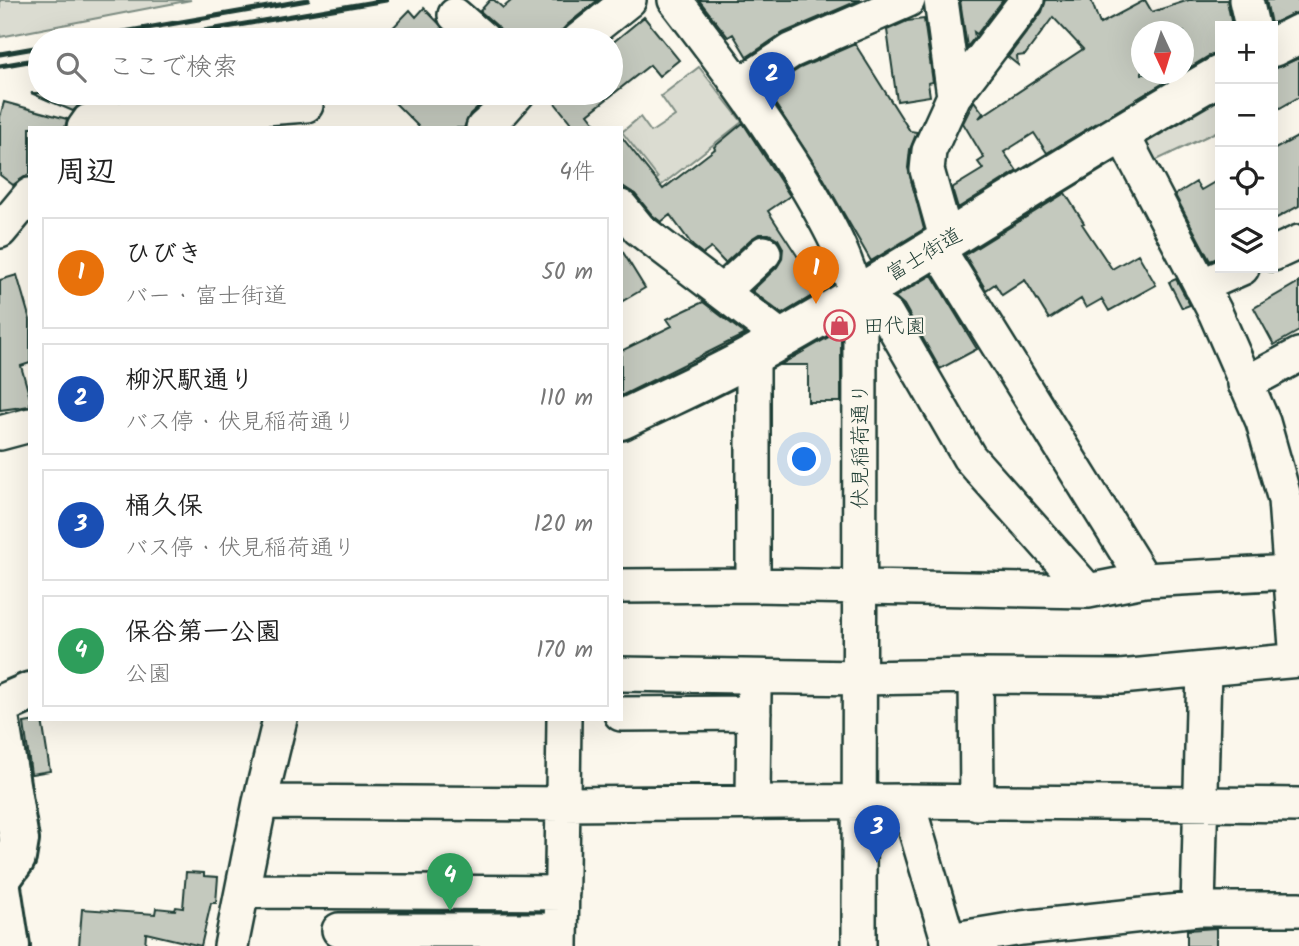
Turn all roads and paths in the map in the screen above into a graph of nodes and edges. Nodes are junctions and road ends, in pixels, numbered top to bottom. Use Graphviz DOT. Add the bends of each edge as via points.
graph roads {
  1 [pos="629,0"];
  2 [pos="675,0"];
  3 [pos="908,0"];
  4 [pos="941,0"];
  5 [pos="1027,0"];
  6 [pos="1246,0"];
  7 [pos="455,15"];
  8 [pos="1251,21"];
  9 [pos="470,28"];
  10 [pos="594,28"];
  11 [pos="1299,34"];
  12 [pos="1278,44"];
  13 [pos="1215,78"];
  14 [pos="740,85"];
  15 [pos="954,96"];
  16 [pos="306,108"];
  17 [pos="85,126"];
  18 [pos="1121,132"];
  19 [pos="623,209"];
  20 [pos="1299,242"];
  21 [pos="944,248"];
  22 [pos="1278,252"];
  23 [pos="764,253"];
  24 [pos="1231,273"];
  25 [pos="1201,286"];
  26 [pos="722,292"];
  27 [pos="857,295"];
  28 [pos="768,347"];
  29 [pos="1299,355"];
  30 [pos="1245,384"];
  31 [pos="623,419"];
  32 [pos="28,426"];
  33 [pos="0,433"];
  34 [pos="1289,468"];
  35 [pos="1293,561"];
  36 [pos="1144,580"];
  37 [pos="752,585"];
  38 [pos="623,586"];
  39 [pos="859,587"];
  40 [pos="1088,591"];
  41 [pos="1298,660"];
  42 [pos="1203,669"];
  43 [pos="623,674"];
  44 [pos="754,675"];
  45 [pos="976,676"];
  46 [pos="860,678"];
  47 [pos="28,693"];
  48 [pos="0,705"];
  49 [pos="754,713"];
  50 [pos="623,714"];
  51 [pos="280,721"];
  52 [pos="564,721"];
  53 [pos="0,722"];
  54 [pos="907,801"];
  55 [pos="260,802"];
  56 [pos="753,803"];
  57 [pos="859,803"];
  58 [pos="976,803"];
  59 [pos="563,804"];
  60 [pos="1200,805"];
  61 [pos="1299,805"];
  62 [pos="0,881"];
  63 [pos="243,891"];
  64 [pos="338,892"];
  65 [pos="562,892"];
  66 [pos="1198,909"];
  67 [pos="1299,909"];
  68 [pos="339,938"];
  69 [pos="561,938"];
  70 [pos="949,943"];
  71 [pos="10,946"];
  72 [pos="231,946"];
  73 [pos="859,946"];
  1 -- 10 [label="street"];
  2 -- 14 [label="street, 伏見稲荷通り"];
  3 -- 14 [label="street" via="791,51"];
  4 -- 15 [label="street"];
  5 -- 15 [label="street"];
  6 -- 8 [label="street"];
  7 -- 9 [label="street"];
  11 -- 12 [label="main road"];
  13 -- 18 [label="main road, 富士街道"];
  14 -- 27 [label="street, 伏見稲荷通り" via="835,234"];
  15 -- 21 [label="street" via="929,151 927,170"];
  16 -- 17 [label="street" via="89,121"];
  18 -- 21 [label="main road, 富士街道"];
  18 -- 25 [label="street"];
  19 -- 26 [label="street" via="639,229"];
  20 -- 22 [label="street"];
  21 -- 27 [label="main road, 富士街道"];
  21 -- 36 [label="street"];
  23 -- 26 [label="street"];
  24 -- 25 [label="street"];
  25 -- 30 [label="street"];
  26 -- 28 [label="street"];
  27 -- 28 [label="main road, 富士街道"];
  27 -- 39 [label="street, 伏見稲荷通り"];
  27 -- 40 [label="street" via="887,315 969,457"];
  28 -- 31 [label="main road, 富士街道"];
  28 -- 37 [label="street"];
  29 -- 30 [label="street"];
  30 -- 34 [label="street"];
  32 -- 33 [label="street"];
  34 -- 35 [label="street" via="1285,500"];
  35 -- 36 [label="street"];
  35 -- 41 [label="street"];
  36 -- 40 [label="street"];
  37 -- 38 [label="street"];
  37 -- 39 [label="street"];
  39 -- 40 [label="street"];
  39 -- 46 [label="street, 伏見稲荷通り"];
  41 -- 42 [label="street"];
  42 -- 45 [label="street" via="1120,677"];
  42 -- 60 [label="street"];
  43 -- 44 [label="street"];
  44 -- 46 [label="street"];
  44 -- 49 [label="street"];
  45 -- 46 [label="street"];
  45 -- 58 [label="street"];
  46 -- 57 [label="street, 伏見稲荷通り"];
  47 -- 48 [label="main road"];
  49 -- 50 [label="street"];
  49 -- 56 [label="street"];
  51 -- 55 [label="street"];
  52 -- 59 [label="street"];
  53 -- 62 [label="main road" via="19,840 16,858"];
  54 -- 57 [label="street"];
  54 -- 58 [label="street"];
  54 -- 70 [label="street"];
  55 -- 59 [label="street"];
  55 -- 63 [label="street"];
  56 -- 57 [label="street"];
  56 -- 59 [label="street"];
  57 -- 73 [label="street, 伏見稲荷通り"];
  58 -- 60 [label="street"];
  59 -- 65 [label="street"];
  60 -- 61 [label="street"];
  60 -- 66 [label="street"];
  62 -- 71 [label="main road"];
  63 -- 64 [label="street"];
  63 -- 72 [label="street"];
  64 -- 65 [label="street"];
  64 -- 68 [label="street"];
  65 -- 69 [label="street"];
  66 -- 67 [label="street"];
  66 -- 70 [label="street" via="1022,928"];
  68 -- 69 [label="street"];
}
